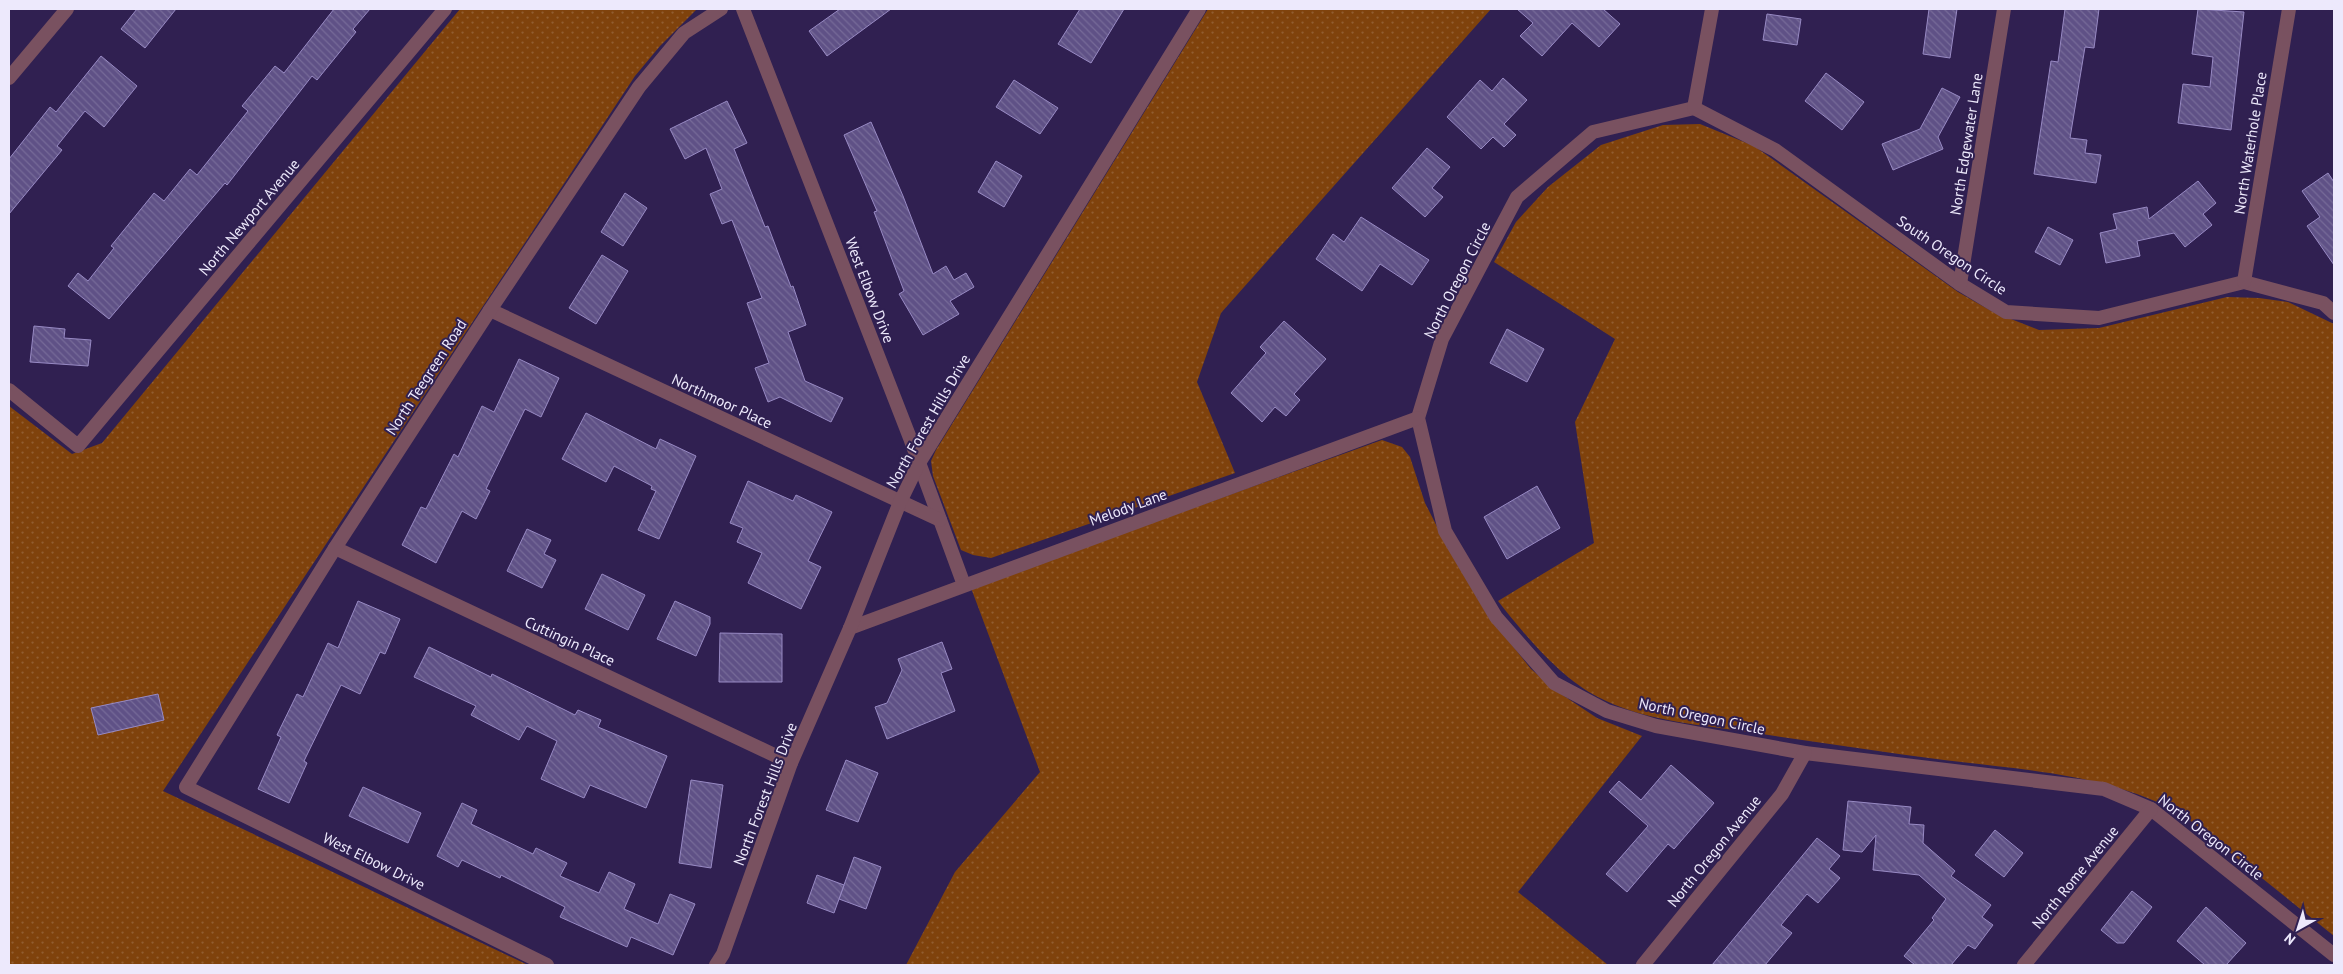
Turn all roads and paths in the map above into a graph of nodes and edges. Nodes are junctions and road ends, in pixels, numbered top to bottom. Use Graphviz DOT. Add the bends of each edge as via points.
graph roads {
  1 [pos="66,9"];
  2 [pos="444,9"];
  3 [pos="721,9"];
  4 [pos="743,9"];
  5 [pos="1199,9"];
  6 [pos="1712,9"];
  7 [pos="2004,9"];
  8 [pos="2289,9"];
  9 [pos="9,78"];
  10 [pos="1694,108"];
  11 [pos="2244,282"];
  12 [pos="1960,284"];
  13 [pos="490,310"];
  14 [pos="2334,313"];
  15 [pos="9,390"];
  16 [pos="1418,418"];
  17 [pos="919,463"];
  18 [pos="900,502"];
  19 [pos="940,520"];
  20 [pos="335,548"];
  21 [pos="964,585"];
  22 [pos="850,628"];
  23 [pos="1805,753"];
  24 [pos="792,763"];
  25 [pos="186,787"];
  26 [pos="2151,809"];
  27 [pos="2334,955"];
  28 [pos="547,965"];
  29 [pos="716,965"];
  30 [pos="1643,965"];
  31 [pos="2024,965"];
  1 -- 9 [label="street"];
  2 -- 15 [label="street, North Newport Avenue" via="78,446"];
  3 -- 13 [label="street, North Teegreen Road" via="684,33 639,87"];
  4 -- 17 [label="street, West Elbow Drive"];
  5 -- 17 [label="street, North Forest Hills Drive"];
  6 -- 10 [label="street"];
  7 -- 12 [label="street, North Edgewater Lane"];
  8 -- 11 [label="street, North Waterhole Place"];
  10 -- 12 [label="street, South Oregon Circle" via="1775,150"];
  10 -- 16 [label="street, North Oregon Circle" via="1593,132 1517,197 1442,339"];
  11 -- 12 [label="street, South Oregon Circle" via="2099,318 2006,312"];
  11 -- 14 [label="street, South Oregon Circle" via="2322,303"];
  13 -- 18 [label="street, Northmoor Place"];
  13 -- 20 [label="street, North Teegreen Road"];
  16 -- 21 [label="street, Melody Lane"];
  16 -- 23 [label="street, North Oregon Circle" via="1445,531 1496,617 1554,683 1607,711 1656,726"];
  17 -- 18 [label="street, North Forest Hills Drive"];
  17 -- 19 [label="street, West Elbow Drive"];
  18 -- 19 [label="street, Northmoor Place"];
  18 -- 22 [label="street, North Forest Hills Drive"];
  19 -- 21 [label="street, West Elbow Drive"];
  20 -- 24 [label="street, Cuttingin Place"];
  20 -- 25 [label="street, North Teegreen Road"];
  21 -- 22 [label="street, Melody Lane"];
  22 -- 24 [label="street, North Forest Hills Drive"];
  23 -- 26 [label="street, North Oregon Circle" via="2104,789"];
  23 -- 30 [label="street, North Oregon Avenue" via="1782,794"];
  24 -- 29 [label="street, North Forest Hills Drive" via="723,954"];
  25 -- 28 [label="street, West Elbow Drive"];
  26 -- 27 [label="street, North Oregon Circle"];
  26 -- 31 [label="street, North Rome Avenue"];
}
